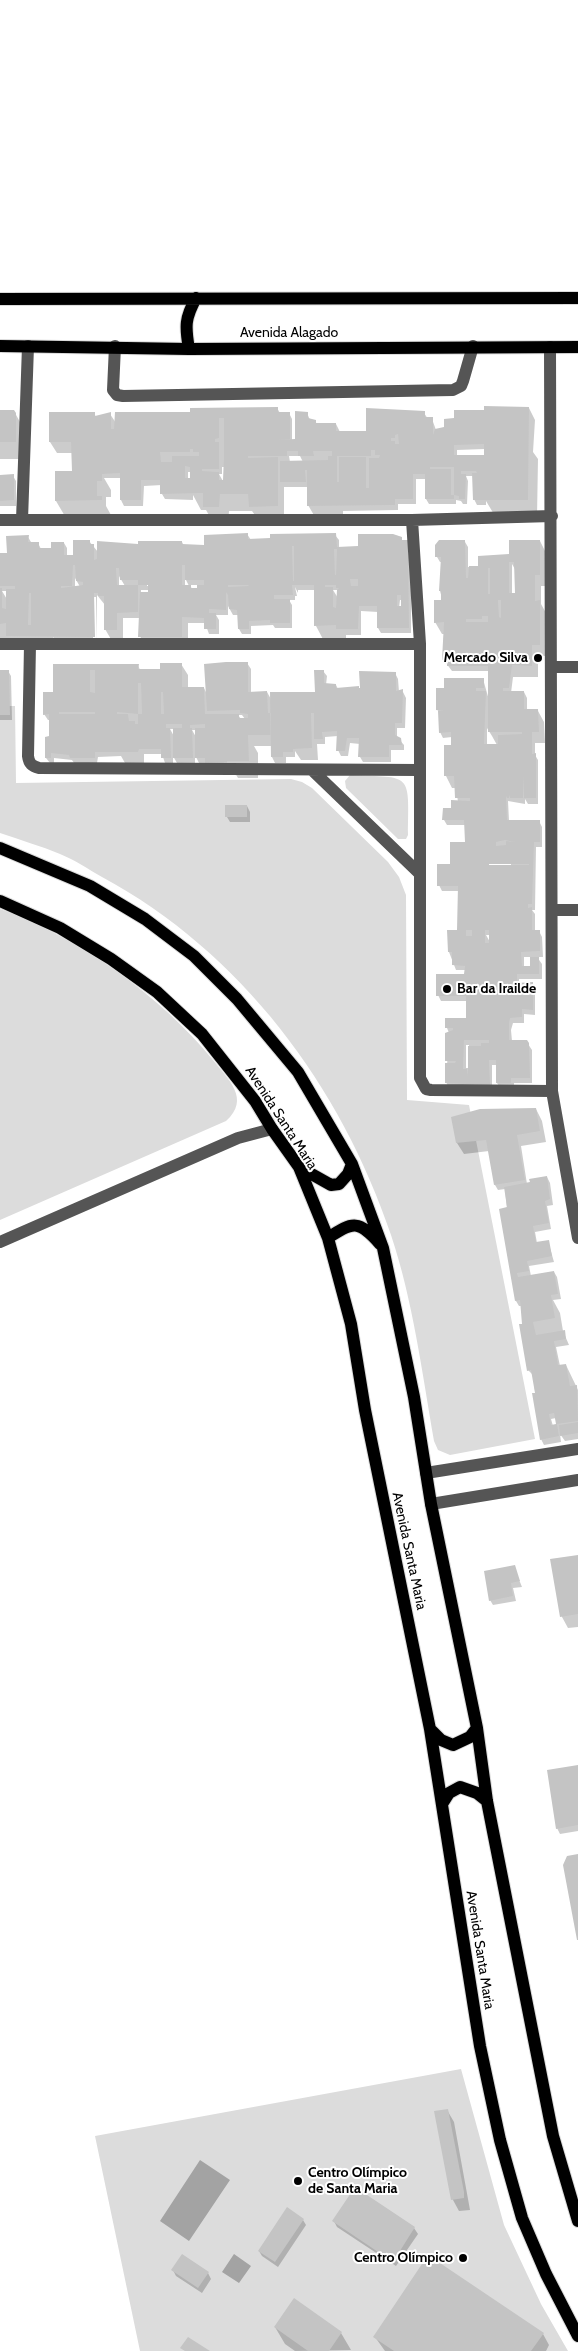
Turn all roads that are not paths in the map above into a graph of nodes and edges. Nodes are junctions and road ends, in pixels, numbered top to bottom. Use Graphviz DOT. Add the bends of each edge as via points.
graph roads {
  1 [pos="196,298"];
  2 [pos="578,298"];
  3 [pos="0,299"];
  4 [pos="0,346"];
  5 [pos="28,346"];
  6 [pos="114,346"];
  7 [pos="473,346"];
  8 [pos="550,347"];
  9 [pos="578,347"];
  10 [pos="188,349"];
  11 [pos="552,516"];
  12 [pos="0,520"];
  13 [pos="22,520"];
  14 [pos="412,520"];
  15 [pos="0,644"];
  16 [pos="30,644"];
  17 [pos="420,644"];
  18 [pos="552,667"];
  19 [pos="578,667"];
  20 [pos="312,770"];
  21 [pos="420,770"];
  22 [pos="0,848"];
  23 [pos="420,874"];
  24 [pos="0,901"];
  25 [pos="552,910"];
  26 [pos="578,910"];
  27 [pos="552,1091"];
  28 [pos="272,1129"];
  29 [pos="352,1164"];
  30 [pos="299,1168"];
  31 [pos="328,1238"];
  32 [pos="578,1238"];
  33 [pos="0,1242"];
  34 [pos="383,1248"];
  35 [pos="578,1448"];
  36 [pos="426,1473"];
  37 [pos="578,1480"];
  38 [pos="431,1504"];
  39 [pos="477,1728"];
  40 [pos="430,1729"];
  41 [pos="487,1801"];
  42 [pos="442,1804"];
  43 [pos="578,2221"];
  44 [pos="578,2336"];
  1 -- 2 [label="main road"];
  1 -- 3 [label="main road"];
  1 -- 10 [label="main road" via="185,326"];
  4 -- 5 [label="main road, Avenida Alagado"];
  5 -- 6 [label="main road, Avenida Alagado"];
  5 -- 13 [label="street"];
  6 -- 7 [label="street" via="113,390 123,396 452,390 461,386"];
  6 -- 10 [label="main road, Avenida Alagado"];
  7 -- 8 [label="main road, Avenida Alagado"];
  7 -- 10 [label="main road, Avenida Alagado"];
  8 -- 9 [label="main road, Avenida Alagado"];
  8 -- 11 [label="street"];
  11 -- 14 [label="street"];
  11 -- 18 [label="street"];
  12 -- 13 [label="street"];
  13 -- 14 [label="street"];
  14 -- 17 [label="street"];
  15 -- 16 [label="street"];
  16 -- 17 [label="street"];
  16 -- 20 [label="street" via="28,756 33,766"];
  17 -- 21 [label="street"];
  18 -- 19 [label="street"];
  18 -- 25 [label="street"];
  20 -- 21 [label="street"];
  20 -- 23 [label="street"];
  21 -- 23 [label="street"];
  22 -- 29 [label="main road" via="90,886 145,919 194,956 238,999 298,1072"];
  23 -- 27 [label="street" via="421,1084 431,1090"];
  24 -- 28 [label="main road, Avenida Santa Maria" via="60,928 156,992 202,1034 236,1074"];
  25 -- 26 [label="street"];
  25 -- 27 [label="street"];
  27 -- 32 [label="street"];
  28 -- 30 [label="main road, Avenida Santa Maria"];
  28 -- 33 [label="street" via="238,1138"];
  29 -- 30 [label="main road" via="339,1184 331,1185"];
  29 -- 34 [label="main road"];
  30 -- 31 [label="main road, Avenida Santa Maria"];
  31 -- 34 [label="main road" via="347,1225 356,1225 365,1229"];
  31 -- 40 [label="main road, Avenida Santa Maria" via="352,1324 365,1410"];
  34 -- 36 [label="main road"];
  35 -- 36 [label="street"];
  36 -- 38 [label="main road"];
  37 -- 38 [label="street"];
  38 -- 39 [label="main road"];
  39 -- 40 [label="main road" via="470,1737 453,1745 441,1740"];
  39 -- 41 [label="main road"];
  40 -- 42 [label="main road, Avenida Santa Maria"];
  41 -- 42 [label="main road" via="467,1788 460,1788 449,1794"];
  41 -- 43 [label="main road" via="553,2136"];
  42 -- 44 [label="main road, Avenida Santa Maria" via="480,2046 500,2140 522,2218"];
}
